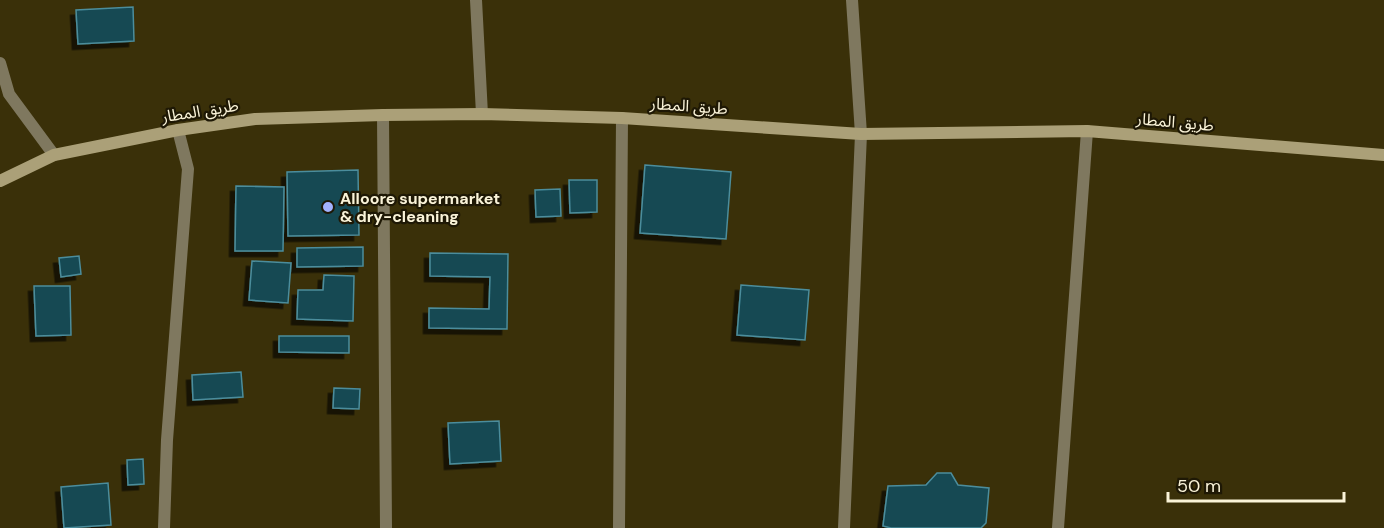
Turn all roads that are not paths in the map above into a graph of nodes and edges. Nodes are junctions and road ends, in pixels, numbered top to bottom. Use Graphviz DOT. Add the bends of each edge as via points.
graph roads {
  1 [pos="476,0"];
  2 [pos="852,0"];
  3 [pos="0,63"];
  4 [pos="482,114"];
  5 [pos="383,115"];
  6 [pos="622,118"];
  7 [pos="178,130"];
  8 [pos="1087,131"];
  9 [pos="861,134"];
  10 [pos="54,155"];
  11 [pos="1384,155"];
  12 [pos="0,181"];
  13 [pos="164,528"];
  14 [pos="386,528"];
  15 [pos="619,528"];
  16 [pos="844,528"];
  17 [pos="1058,528"];
  1 -- 4 [label="street"];
  2 -- 9 [label="street"];
  3 -- 10 [label="street" via="9,94"];
  4 -- 5 [label="main road, طريق المطار"];
  4 -- 6 [label="main road, طريق المطار"];
  5 -- 7 [label="main road, طريق المطار" via="255,119"];
  5 -- 14 [label="street"];
  6 -- 9 [label="main road, طريق المطار"];
  6 -- 15 [label="street"];
  7 -- 10 [label="main road, طريق المطار"];
  7 -- 13 [label="street" via="188,169"];
  8 -- 9 [label="main road, طريق المطار"];
  8 -- 11 [label="main road, طريق المطار"];
  8 -- 17 [label="street"];
  9 -- 16 [label="street"];
  10 -- 12 [label="main road, طريق المطار"];
}
